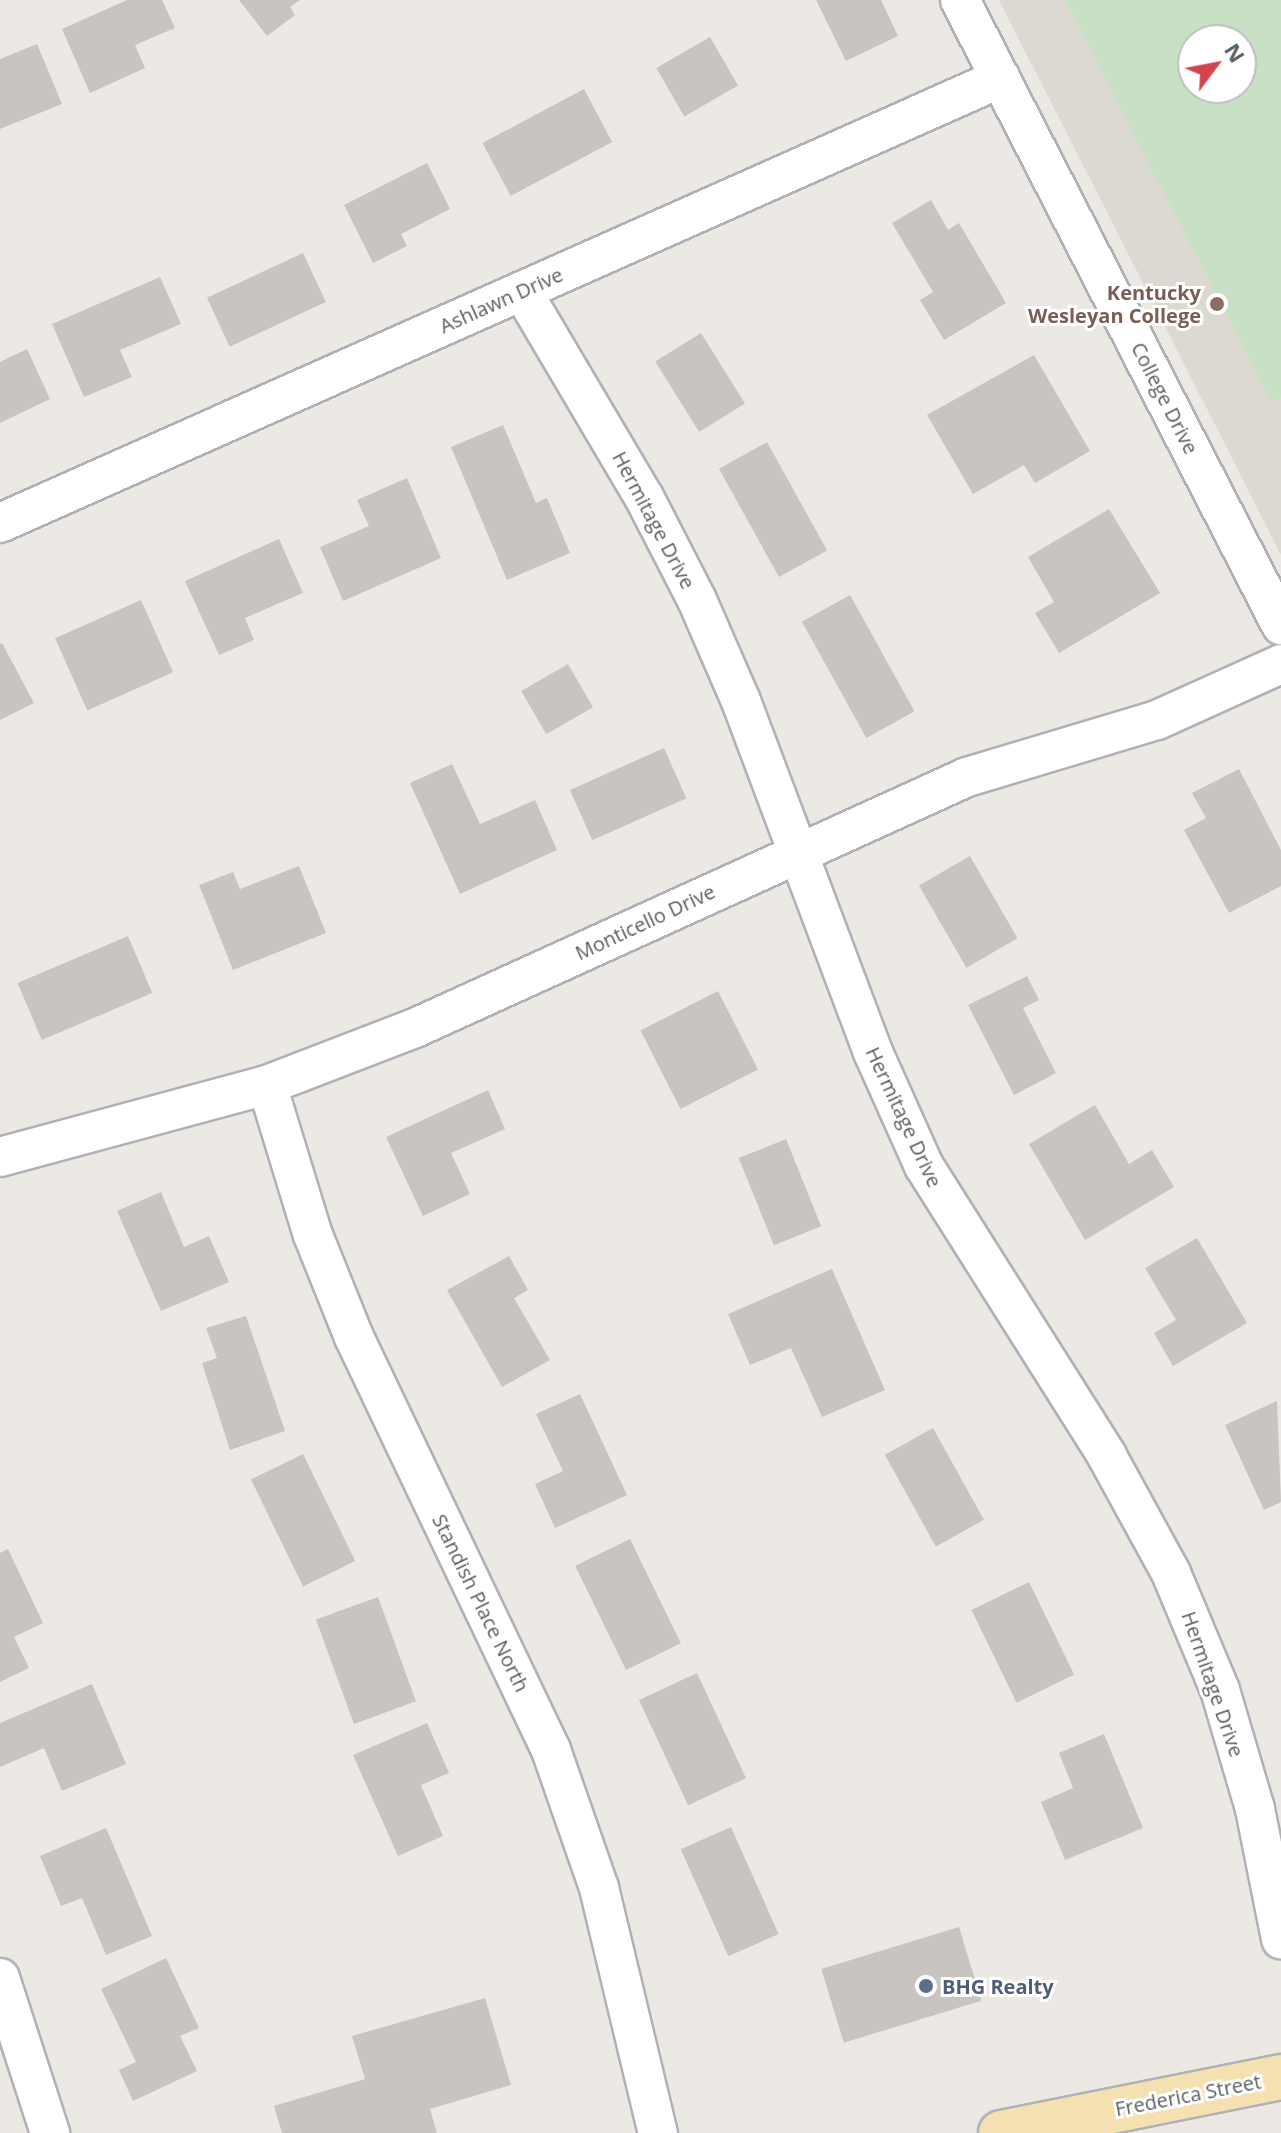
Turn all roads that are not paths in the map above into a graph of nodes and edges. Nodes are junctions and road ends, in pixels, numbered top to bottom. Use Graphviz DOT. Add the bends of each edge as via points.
graph roads {
  1 [pos="960,0"];
  2 [pos="1001,78"];
  3 [pos="522,291"];
  4 [pos="0,523"];
  5 [pos="1281,625"];
  6 [pos="1281,664"];
  7 [pos="797,852"];
  8 [pos="267,1085"];
  9 [pos="0,1157"];
  10 [pos="1281,1939"];
  11 [pos="0,1978"];
  12 [pos="1281,2077"];
  13 [pos="50,2133"];
  14 [pos="658,2133"];
  15 [pos="1001,2133"];
  1 -- 2 [label="street, College Drive"];
  2 -- 3 [label="street, Ashlawn Drive" via="686,213"];
  2 -- 5 [label="street, College Drive"];
  3 -- 4 [label="street, Ashlawn Drive"];
  3 -- 7 [label="street, Hermitage Drive" via="644,497 697,600"];
  6 -- 7 [label="street, Monticello Drive" via="1157,720 967,777"];
  7 -- 8 [label="street, Monticello Drive" via="415,1028"];
  7 -- 10 [label="street, Hermitage Drive" via="873,1052 924,1166 1107,1456 1198,1631 1255,1809"];
  8 -- 9 [label="street, Monticello Drive"];
  8 -- 14 [label="street, Standish Place North" via="313,1235 354,1337 551,1750 599,1888"];
  11 -- 13 [label="street"];
  12 -- 15 [label="main road, Frederica Street"];
}
